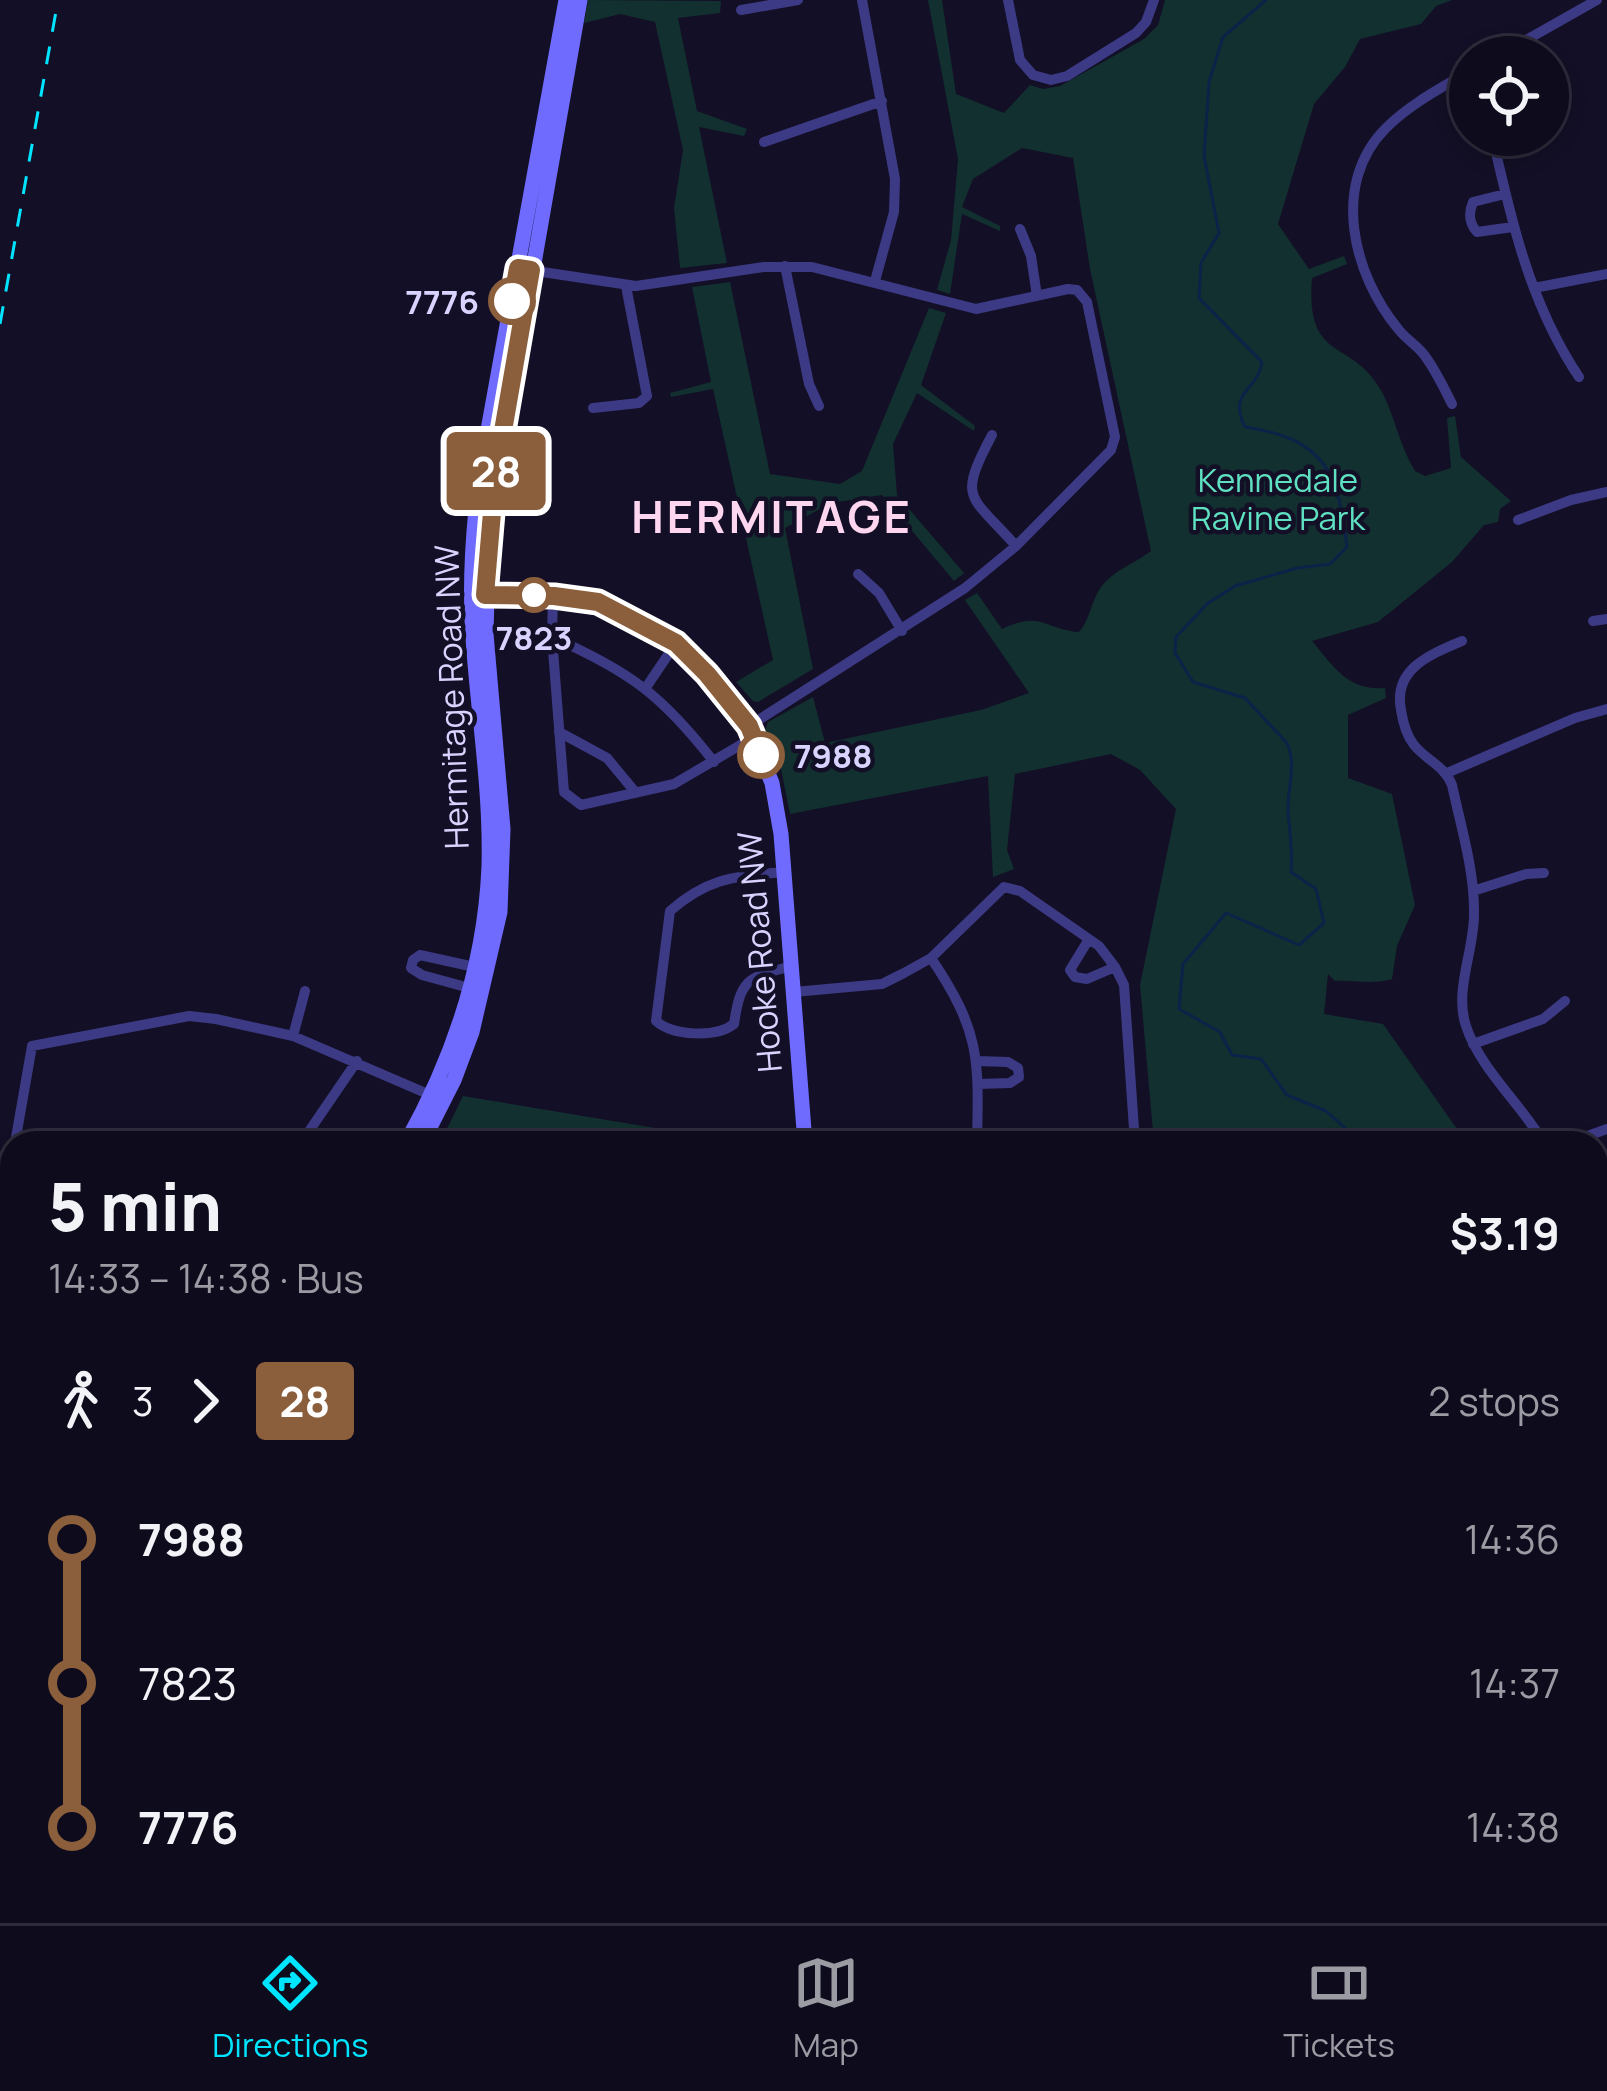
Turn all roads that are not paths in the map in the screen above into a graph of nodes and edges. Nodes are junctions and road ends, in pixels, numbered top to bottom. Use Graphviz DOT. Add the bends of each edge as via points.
graph roads {
  1 [pos="566,0"];
  2 [pos="580,0"];
  3 [pos="797,0"];
  4 [pos="862,0"];
  5 [pos="1008,0"];
  6 [pos="1154,0"];
  7 [pos="1598,0"];
  8 [pos="741,10"];
  9 [pos="1534,36"];
  10 [pos="1449,84"];
  11 [pos="882,101"];
  12 [pos="764,142"];
  13 [pos="1497,156"];
  14 [pos="1505,194"];
  15 [pos="1513,227"];
  16 [pos="1020,229"];
  17 [pos="785,266"];
  18 [pos="524,269"];
  19 [pos="1607,274"];
  20 [pos="875,281"];
  21 [pos="626,286"];
  22 [pos="1534,288"];
  23 [pos="1036,296"];
  24 [pos="1579,376"];
  25 [pos="1452,404"];
  26 [pos="819,406"];
  27 [pos="592,409"];
  28 [pos="992,435"];
  29 [pos="1607,491"];
  30 [pos="1518,520"];
  31 [pos="1016,546"];
  32 [pos="857,574"];
  33 [pos="478,594"];
  34 [pos="554,596"];
  35 [pos="1607,619"];
  36 [pos="1592,622"];
  37 [pos="902,631"];
  38 [pos="552,637"];
  39 [pos="1462,641"];
  40 [pos="676,643"];
  41 [pos="646,686"];
  42 [pos="1607,709"];
  43 [pos="559,732"];
  44 [pos="751,732"];
  45 [pos="714,762"];
  46 [pos="1447,773"];
  47 [pos="636,794"];
  48 [pos="784,872"];
  49 [pos="1544,873"];
  50 [pos="1473,891"];
  51 [pos="1089,938"];
  52 [pos="931,958"];
  53 [pos="792,967"];
  54 [pos="1115,967"];
  55 [pos="482,968"];
  56 [pos="476,990"];
  57 [pos="305,991"];
  58 [pos="794,992"];
  59 [pos="1564,1001"];
  60 [pos="293,1036"];
  61 [pos="1473,1044"];
  62 [pos="357,1061"];
  63 [pos="977,1061"];
  64 [pos="979,1084"];
  65 [pos="437,1099"];
  66 [pos="17,1131"];
  67 [pos="309,1131"];
  68 [pos="414,1131"];
  69 [pos="426,1131"];
  70 [pos="805,1131"];
  71 [pos="977,1131"];
  72 [pos="1135,1131"];
  73 [pos="1535,1131"];
  1 -- 18 [label="street, Hermitage Road NW"];
  2 -- 18 [label="street, Hermitage Road NW"];
  3 -- 8 [label="street"];
  4 -- 11 [label="street"];
  5 -- 6 [label="street" via="1020,60 1051,80 1136,33"];
  7 -- 9 [label="street"];
  10 -- 25 [label="street" via="1373,144 1354,192 1356,248 1388,314 1424,353"];
  11 -- 12 [label="street"];
  11 -- 20 [label="street" via="895,200"];
  13 -- 14 [label="street"];
  14 -- 15 [label="street"];
  14 -- 15 [label="street" via="1472,202 1472,225 1478,232"];
  15 -- 22 [label="street"];
  16 -- 23 [label="street"];
  17 -- 20 [label="street"];
  17 -- 21 [label="street"];
  17 -- 26 [label="street"];
  18 -- 21 [label="street"];
  18 -- 33 [label="street, Hermitage Road NW"];
  19 -- 22 [label="street"];
  20 -- 23 [label="street" via="962,308"];
  21 -- 27 [label="street" via="647,396"];
  22 -- 24 [label="street"];
  23 -- 31 [label="street" via="1068,289 1085,298 1115,442"];
  28 -- 31 [label="street" via="970,477 971,493"];
  29 -- 30 [label="street"];
  31 -- 37 [label="street"];
  32 -- 37 [label="street"];
  33 -- 34 [label="street, Hooke Road NW"];
  33 -- 55 [label="street, Hermitage Road NW" via="503,829 500,912"];
  34 -- 38 [label="street"];
  34 -- 40 [label="street, Hooke Road NW" via="598,602"];
  35 -- 36 [label="street"];
  37 -- 44 [label="street"];
  38 -- 41 [label="street"];
  38 -- 43 [label="street"];
  39 -- 46 [label="street" via="1420,662 1399,693 1411,742"];
  40 -- 41 [label="street"];
  40 -- 44 [label="street, Hooke Road NW"];
  41 -- 45 [label="street"];
  42 -- 46 [label="street"];
  43 -- 47 [label="street" via="607,758"];
  43 -- 47 [label="street" via="564,792 581,805"];
  44 -- 45 [label="street"];
  44 -- 48 [label="street, Hooke Road NW" via="772,783"];
  45 -- 47 [label="street"];
  46 -- 50 [label="street"];
  48 -- 53 [label="street, Hooke Road NW"];
  48 -- 53 [label="street" via="721,878 670,911 656,1021 667,1030 723,1032 734,1024 739,990 750,979"];
  49 -- 50 [label="street"];
  50 -- 61 [label="street" via="1462,1002"];
  51 -- 52 [label="street" via="1004,887"];
  51 -- 54 [label="street"];
  51 -- 54 [label="street" via="1072,962 1075,977"];
  52 -- 58 [label="street" via="882,984"];
  52 -- 63 [label="street" via="971,1026"];
  53 -- 58 [label="street, Hooke Road NW"];
  54 -- 72 [label="street" via="1124,985"];
  55 -- 56 [label="street, Hermitage Road NW"];
  55 -- 56 [label="street" via="413,960 422,976"];
  56 -- 65 [label="street, Hermitage Road NW" via="472,1032"];
  57 -- 60 [label="street"];
  58 -- 70 [label="street, Hooke Road NW"];
  59 -- 61 [label="street" via="1543,1019"];
  60 -- 62 [label="street"];
  60 -- 66 [label="street" via="189,1016 32,1046"];
  61 -- 73 [label="street"];
  62 -- 65 [label="street"];
  62 -- 67 [label="street"];
  63 -- 64 [label="street"];
  63 -- 64 [label="street" via="1009,1062 1019,1077"];
  64 -- 71 [label="street"];
  65 -- 68 [label="street, Hermitage Road NW"];
  65 -- 69 [label="street, Hermitage Road NW"];
}
